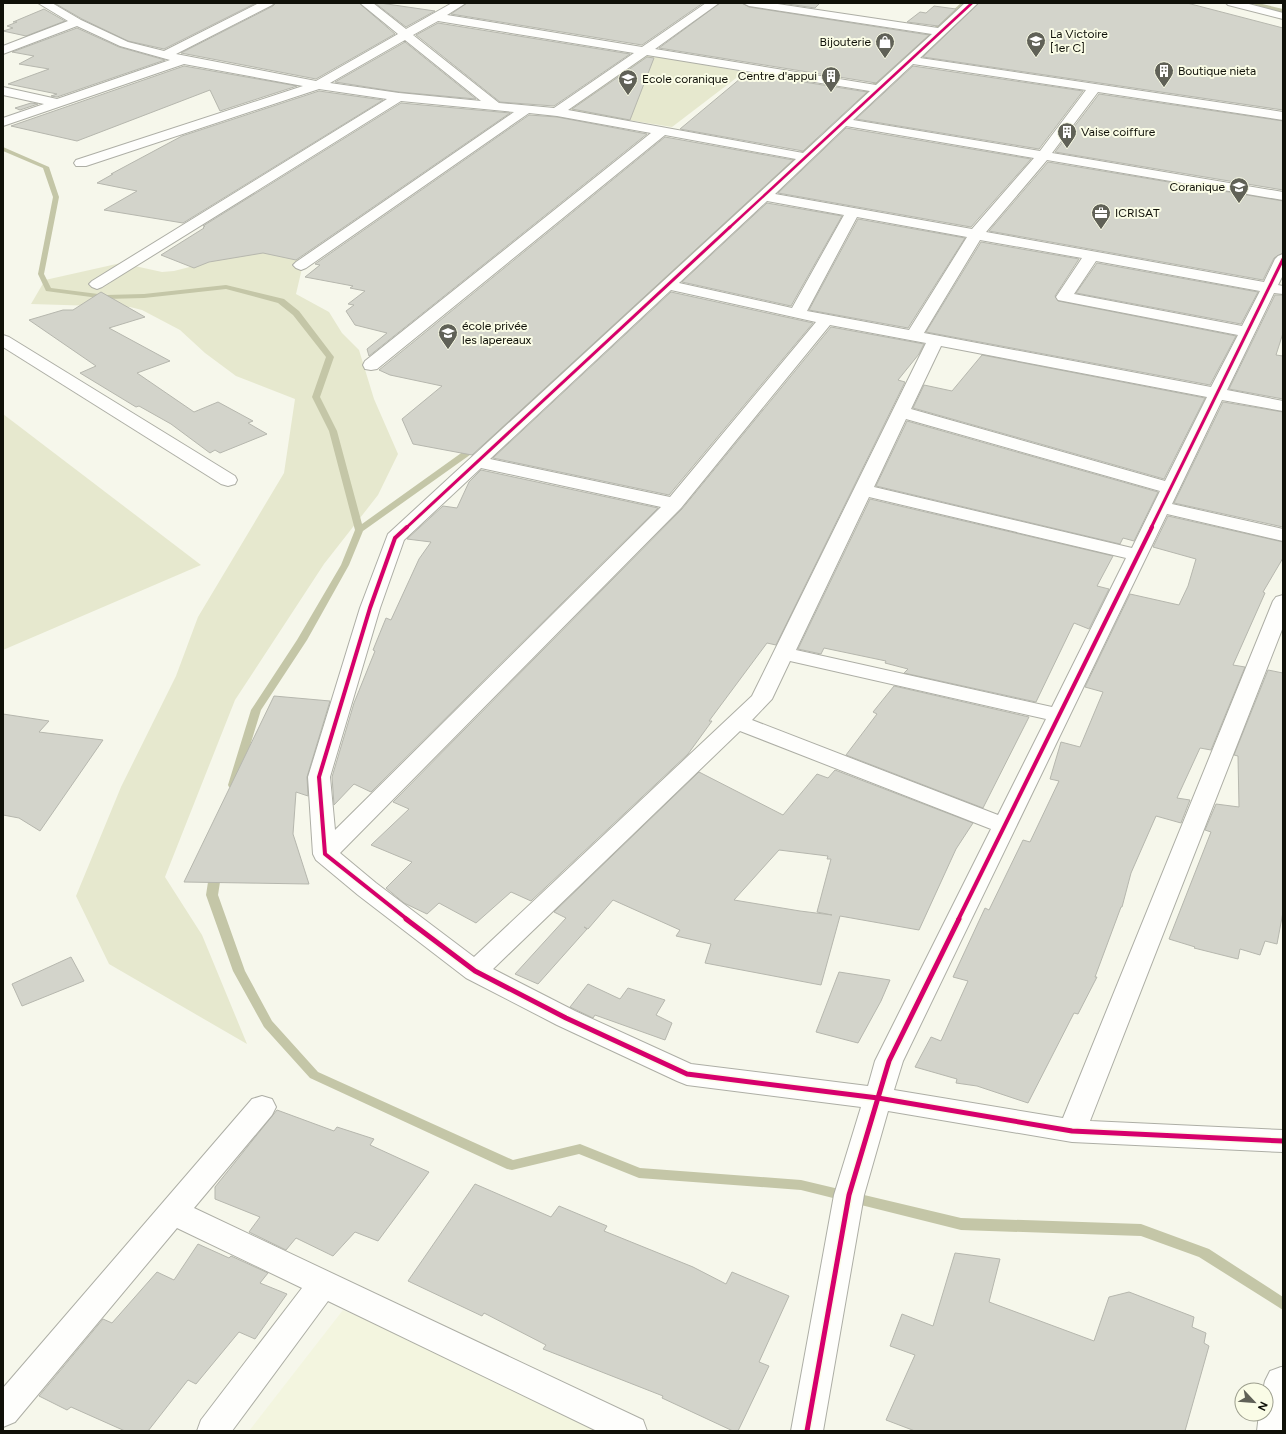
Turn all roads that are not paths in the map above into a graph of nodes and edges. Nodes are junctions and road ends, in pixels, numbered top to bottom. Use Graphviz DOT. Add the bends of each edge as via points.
graph roads {
  1 [pos="44,3"];
  2 [pos="268,3"];
  3 [pos="366,3"];
  4 [pos="460,3"];
  5 [pos="713,3"];
  6 [pos="749,3"];
  7 [pos="972,3"];
  8 [pos="1232,3"];
  9 [pos="1264,7"];
  10 [pos="1283,16"];
  11 [pos="436,17"];
  12 [pos="77,22"];
  13 [pos="941,32"];
  14 [pos="405,35"];
  15 [pos="3,36"];
  16 [pos="22,43"];
  17 [pos="3,50"];
  18 [pos="645,51"];
  19 [pos="164,55"];
  20 [pos="182,60"];
  21 [pos="910,60"];
  22 [pos="318,85"];
  23 [pos="1094,88"];
  24 [pos="879,89"];
  25 [pos="3,91"];
  26 [pos="399,97"];
  27 [pos="59,104"];
  28 [pos="495,106"];
  29 [pos="527,110"];
  30 [pos="557,112"];
  31 [pos="1283,116"];
  32 [pos="3,122"];
  33 [pos="843,122"];
  34 [pos="662,131"];
  35 [pos="1044,156"];
  36 [pos="805,157"];
  37 [pos="81,163"];
  38 [pos="764,196"];
  39 [pos="1283,196"];
  40 [pos="853,211"];
  41 [pos="976,234"];
  42 [pos="1092,255"];
  43 [pos="1283,259"];
  44 [pos="301,265"];
  45 [pos="97,284"];
  46 [pos="668,284"];
  47 [pos="1276,289"];
  48 [pos="797,314"];
  49 [pos="827,319"];
  50 [pos="1247,332"];
  51 [pos="914,336"];
  52 [pos="3,340"];
  53 [pos="936,340"];
  54 [pos="371,365"];
  55 [pos="1217,392"];
  56 [pos="1283,406"];
  57 [pos="901,412"];
  58 [pos="476,462"];
  59 [pos="228,480"];
  60 [pos="1170,488"];
  61 [pos="863,490"];
  62 [pos="674,504"];
  63 [pos="1161,506"];
  64 [pos="1283,535"];
  65 [pos="1138,555"];
  66 [pos="1283,600"];
  67 [pos="783,653"];
  68 [pos="1059,715"];
  69 [pos="737,722"];
  70 [pos="1005,826"];
  71 [pos="325,854"];
  72 [pos="475,971"];
  73 [pos="878,1098"];
  74 [pos="262,1107"];
  75 [pos="1072,1131"];
  76 [pos="1283,1141"];
  77 [pos="173,1212"];
  78 [pos="323,1283"];
  79 [pos="1281,1381"];
  80 [pos="3,1412"];
  81 [pos="213,1431"];
  82 [pos="631,1431"];
  83 [pos="807,1431"];
  84 [pos="1273,1431"];
  1 -- 12 [label="street"];
  2 -- 19 [label="street"];
  3 -- 14 [label="street"];
  4 -- 11 [label="street"];
  5 -- 18 [label="street"];
  6 -- 13 [label="street"];
  7 -- 13 [label="street"];
  8 -- 9 [label="street"];
  9 -- 10 [label="street"];
  11 -- 14 [label="street"];
  11 -- 18 [label="street"];
  12 -- 16 [label="street"];
  12 -- 19 [label="street" via="124,44"];
  13 -- 21 [label="street"];
  14 -- 22 [label="street"];
  14 -- 28 [label="street"];
  15 -- 16 [label="street"];
  16 -- 17 [label="street"];
  18 -- 24 [label="street"];
  18 -- 30 [label="street"];
  19 -- 20 [label="street"];
  20 -- 22 [label="street"];
  20 -- 27 [label="street"];
  21 -- 23 [label="street"];
  21 -- 24 [label="street"];
  22 -- 26 [label="street"];
  22 -- 37 [label="street"];
  23 -- 31 [label="street"];
  23 -- 35 [label="street"];
  24 -- 33 [label="street"];
  25 -- 27 [label="street"];
  26 -- 28 [label="street"];
  26 -- 45 [label="street"];
  27 -- 32 [label="street"];
  28 -- 29 [label="street"];
  29 -- 30 [label="street"];
  29 -- 44 [label="street"];
  30 -- 34 [label="street"];
  33 -- 35 [label="street"];
  33 -- 36 [label="street"];
  34 -- 36 [label="street"];
  34 -- 54 [label="street"];
  35 -- 39 [label="street"];
  35 -- 41 [label="street"];
  36 -- 38 [label="street"];
  38 -- 40 [label="street"];
  38 -- 46 [label="street"];
  40 -- 41 [label="street"];
  40 -- 48 [label="street"];
  41 -- 42 [label="street"];
  41 -- 51 [label="street"];
  42 -- 47 [label="street"];
  42 -- 50 [label="street" via="1064,297"];
  43 -- 47 [label="street"];
  46 -- 48 [label="street"];
  46 -- 58 [label="street"];
  47 -- 50 [label="street"];
  48 -- 49 [label="street"];
  49 -- 51 [label="street"];
  49 -- 62 [label="street"];
  50 -- 55 [label="street"];
  51 -- 53 [label="street"];
  52 -- 59 [label="street"];
  53 -- 55 [label="street"];
  53 -- 57 [label="street"];
  55 -- 56 [label="street"];
  55 -- 60 [label="street"];
  57 -- 60 [label="street"];
  57 -- 61 [label="street"];
  58 -- 62 [label="street"];
  58 -- 71 [label="street" via="395,538 370,608 319,777"];
  60 -- 63 [label="street"];
  61 -- 65 [label="street"];
  61 -- 67 [label="street"];
  62 -- 71 [label="street"];
  63 -- 64 [label="street"];
  63 -- 65 [label="street"];
  65 -- 68 [label="street"];
  66 -- 75 [label="street"];
  67 -- 68 [label="street"];
  67 -- 69 [label="street" via="761,699"];
  68 -- 70 [label="street"];
  69 -- 70 [label="street"];
  69 -- 72 [label="street"];
  70 -- 73 [label="street" via="889,1061"];
  71 -- 72 [label="street"];
  72 -- 73 [label="street" via="566,1018 687,1074"];
  73 -- 75 [label="street"];
  73 -- 83 [label="street" via="849,1195"];
  74 -- 77 [label="street"];
  75 -- 76 [label="street"];
  77 -- 78 [label="street"];
  77 -- 80 [label="street"];
  78 -- 81 [label="street"];
  78 -- 82 [label="street"];
  79 -- 84 [label="street"];
}
